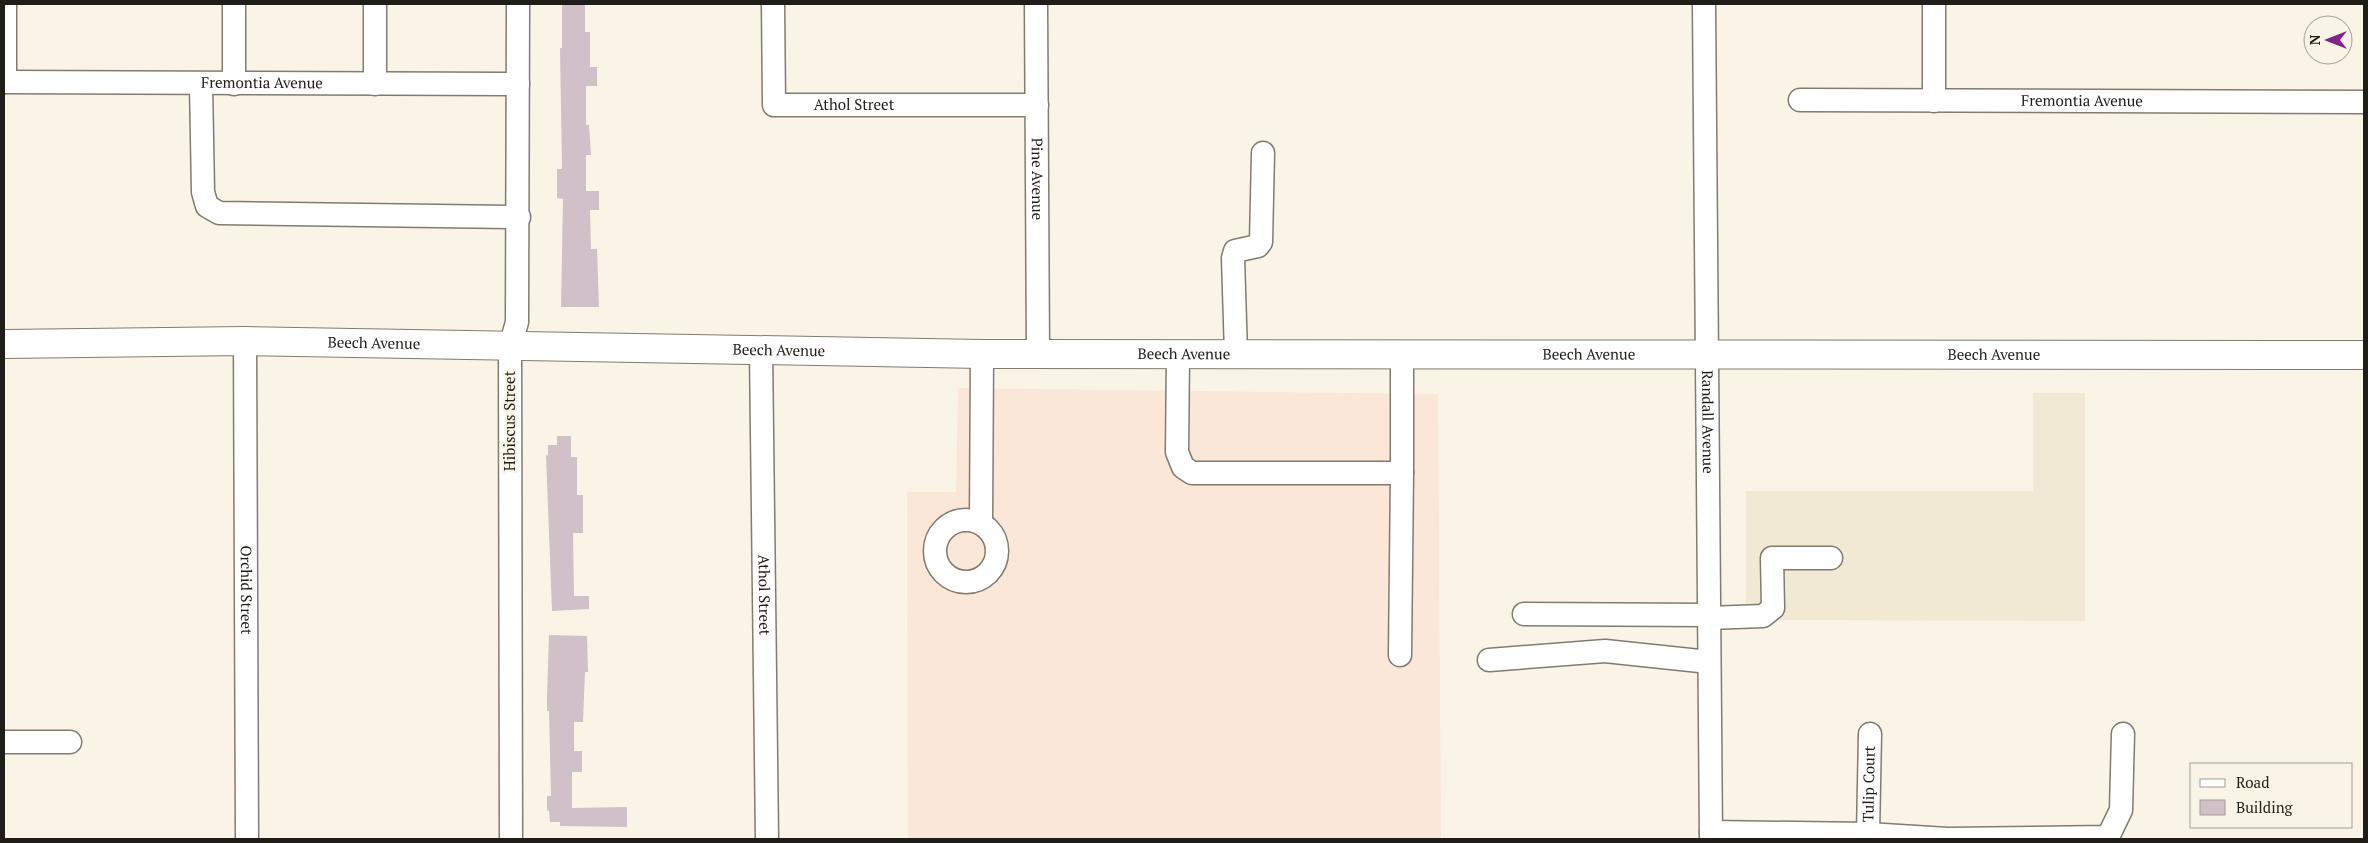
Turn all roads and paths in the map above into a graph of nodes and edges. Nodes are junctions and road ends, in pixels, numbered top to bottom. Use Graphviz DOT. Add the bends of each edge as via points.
graph roads {
  1 [pos="5,4"];
  2 [pos="234,4"];
  3 [pos="375,4"];
  4 [pos="518,4"];
  5 [pos="774,4"];
  6 [pos="1036,4"];
  7 [pos="1704,4"];
  8 [pos="1934,4"];
  9 [pos="4,82"];
  10 [pos="202,84"];
  11 [pos="234,84"];
  12 [pos="375,84"];
  13 [pos="518,84"];
  14 [pos="1800,100"];
  15 [pos="1934,101"];
  16 [pos="2364,102"];
  17 [pos="1037,104"];
  18 [pos="1263,152"];
  19 [pos="519,217"];
  20 [pos="244,341"];
  21 [pos="4,344"];
  22 [pos="510,347"];
  23 [pos="761,350"];
  24 [pos="1402,353"];
  25 [pos="982,354"];
  26 [pos="1038,354"];
  27 [pos="1178,354"];
  28 [pos="1236,354"];
  29 [pos="1705,354"];
  30 [pos="2364,355"];
  31 [pos="1402,473"];
  32 [pos="981,523"];
  33 [pos="1831,558"];
  34 [pos="1524,614"];
  35 [pos="1708,616"];
  36 [pos="1400,655"];
  37 [pos="1489,660"];
  38 [pos="1709,662"];
  39 [pos="1870,734"];
  40 [pos="2123,734"];
  41 [pos="4,742"];
  42 [pos="70,742"];
  43 [pos="1868,834"];
  44 [pos="1711,836"];
  45 [pos="247,839"];
  46 [pos="510,839"];
  47 [pos="767,839"];
  1 -- 9 [label="street"];
  2 -- 11 [label="street"];
  3 -- 12 [label="street"];
  4 -- 13 [label="street, Hibiscus Street"];
  5 -- 17 [label="street, Athol Street" via="774,105"];
  6 -- 17 [label="street, Pine Avenue"];
  7 -- 29 [label="street, Randall Avenue"];
  8 -- 15 [label="street"];
  9 -- 10 [label="street, Fremontia Avenue"];
  10 -- 11 [label="street, Fremontia Avenue"];
  10 -- 19 [label="street" via="203,192 207,206 219,214"];
  11 -- 12 [label="street, Fremontia Avenue"];
  12 -- 13 [label="street, Fremontia Avenue"];
  13 -- 19 [label="street, Hibiscus Street"];
  14 -- 15 [label="street, Fremontia Avenue"];
  15 -- 16 [label="street, Fremontia Avenue"];
  17 -- 26 [label="street, Pine Avenue"];
  18 -- 28 [label="street" via="1261,242 1258,246 1235,251 1233,258"];
  19 -- 22 [label="street, Hibiscus Street" via="517,322"];
  20 -- 21 [label="main road, Beech Avenue"];
  20 -- 22 [label="main road, Beech Avenue"];
  20 -- 45 [label="street, Orchid Street"];
  22 -- 23 [label="main road, Beech Avenue"];
  22 -- 46 [label="street, Hibiscus Street"];
  23 -- 25 [label="main road, Beech Avenue"];
  23 -- 47 [label="street, Athol Street"];
  24 -- 28 [label="main road, Beech Avenue"];
  24 -- 29 [label="main road, Beech Avenue"];
  24 -- 31 [label="street"];
  25 -- 26 [label="main road, Beech Avenue"];
  25 -- 32 [label="street"];
  26 -- 27 [label="main road, Beech Avenue"];
  27 -- 28 [label="main road, Beech Avenue"];
  27 -- 31 [label="street" via="1177,452 1183,467 1192,473"];
  29 -- 30 [label="main road, Beech Avenue"];
  29 -- 35 [label="street, Randall Avenue"];
  31 -- 36 [label="street"];
  33 -- 35 [label="street" via="1772,558 1773,608 1763,616"];
  34 -- 35 [label="street"];
  35 -- 38 [label="street, Randall Avenue"];
  37 -- 38 [label="street" via="1605,651"];
  38 -- 44 [label="street, Randall Avenue"];
  39 -- 43 [label="street, Tulip Court"];
  40 -- 43 [label="street" via="2121,810 2108,837 1946,839"];
  41 -- 42 [label="street"];
  43 -- 44 [label="street"];
}
